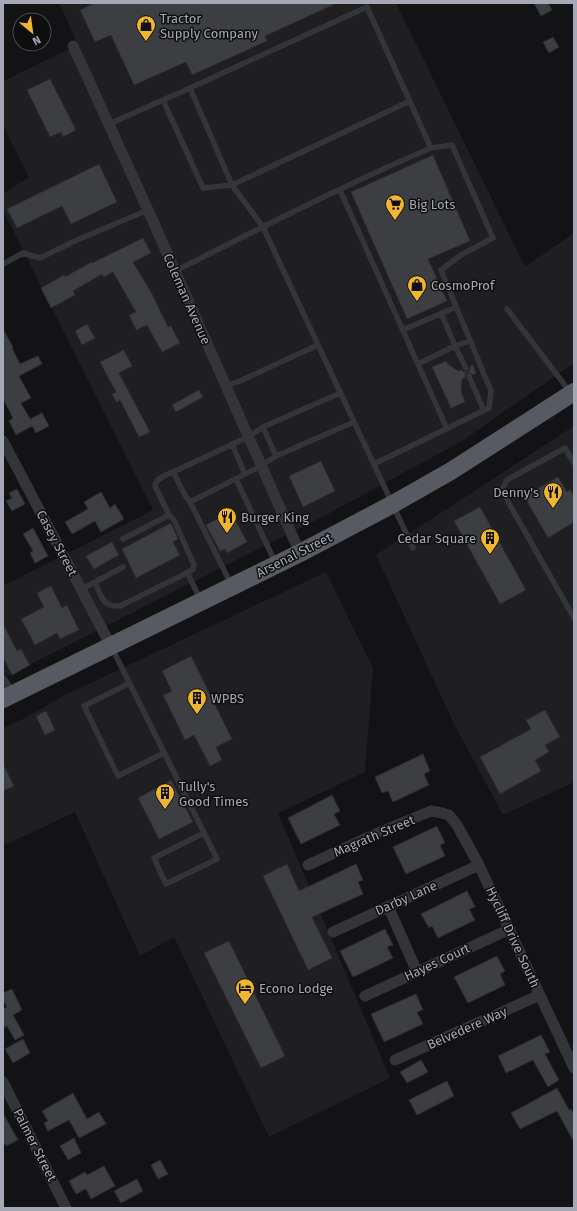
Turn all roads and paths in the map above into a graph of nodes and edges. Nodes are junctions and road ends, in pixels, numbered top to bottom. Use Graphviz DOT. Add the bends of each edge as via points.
graph roads {
  1 [pos="73,46"];
  2 [pos="190,88"];
  3 [pos="163,100"];
  4 [pos="410,101"];
  5 [pos="109,124"];
  6 [pos="431,148"];
  7 [pos="232,185"];
  8 [pos="340,190"];
  9 [pos="148,210"];
  10 [pos="262,227"];
  11 [pos="3,264"];
  12 [pos="175,271"];
  13 [pos="456,307"];
  14 [pos="507,309"];
  15 [pos="441,313"];
  16 [pos="403,330"];
  17 [pos="470,341"];
  18 [pos="318,345"];
  19 [pos="455,346"];
  20 [pos="418,364"];
  21 [pos="466,368"];
  22 [pos="469,376"];
  23 [pos="225,386"];
  24 [pos="340,393"];
  25 [pos="573,395"];
  26 [pos="487,410"];
  27 [pos="354,422"];
  28 [pos="264,427"];
  29 [pos="447,429"];
  30 [pos="248,437"];
  31 [pos="3,441"];
  32 [pos="232,444"];
  33 [pos="276,456"];
  34 [pos="574,463"];
  35 [pos="374,464"];
  36 [pos="261,466"];
  37 [pos="173,472"];
  38 [pos="245,474"];
  39 [pos="236,479"];
  40 [pos="190,502"];
  41 [pos="393,504"];
  42 [pos="169,515"];
  43 [pos="123,539"];
  44 [pos="413,548"];
  45 [pos="300,553"];
  46 [pos="277,564"];
  47 [pos="123,567"];
  48 [pos="187,572"];
  49 [pos="95,582"];
  50 [pos="232,586"];
  51 [pos="81,589"];
  52 [pos="201,602"];
  53 [pos="574,618"];
  54 [pos="111,646"];
  55 [pos="130,683"];
  56 [pos="6,692"];
  57 [pos="164,753"];
  58 [pos="442,813"];
  59 [pos="204,833"];
  60 [pos="308,865"];
  61 [pos="479,865"];
  62 [pos="388,906"];
  63 [pos="510,929"];
  64 [pos="332,932"];
  65 [pos="417,972"];
  66 [pos="540,995"];
  67 [pos="365,996"];
  68 [pos="395,1060"];
  69 [pos="574,1068"];
  70 [pos="3,1082"];
  71 [pos="66,1208"];
  1 -- 5 [label="street, Coleman Avenue"];
  2 -- 3 [label="lane"];
  2 -- 4 [label="lane" via="367,7"];
  2 -- 7 [label="lane"];
  3 -- 5 [label="lane"];
  3 -- 7 [label="lane" via="203,188"];
  4 -- 6 [label="lane"];
  4 -- 7 [label="lane"];
  5 -- 9 [label="street, Coleman Avenue"];
  6 -- 8 [label="lane"];
  6 -- 13 [label="lane" via="452,144 493,238 441,270"];
  7 -- 10 [label="lane"];
  8 -- 10 [label="lane"];
  8 -- 16 [label="lane"];
  9 -- 11 [label="lane" via="40,258 23,253"];
  9 -- 12 [label="street, Coleman Avenue"];
  10 -- 12 [label="lane"];
  10 -- 18 [label="lane"];
  12 -- 23 [label="street, Coleman Avenue"];
  13 -- 15 [label="lane"];
  13 -- 17 [label="lane"];
  14 -- 25 [label="lane"];
  15 -- 16 [label="lane"];
  15 -- 19 [label="lane"];
  16 -- 20 [label="lane"];
  17 -- 19 [label="lane"];
  17 -- 26 [label="lane" via="491,391"];
  18 -- 23 [label="lane"];
  18 -- 24 [label="lane"];
  19 -- 20 [label="lane"];
  19 -- 21 [label="lane"];
  20 -- 29 [label="lane"];
  22 -- 26 [label="lane"];
  23 -- 30 [label="street, Coleman Avenue"];
  24 -- 27 [label="lane"];
  24 -- 28 [label="lane"];
  25 -- 41 [label="highway, Arsenal Street"];
  26 -- 29 [label="lane"];
  27 -- 33 [label="lane"];
  27 -- 35 [label="lane"];
  28 -- 30 [label="lane"];
  28 -- 33 [label="lane"];
  29 -- 35 [label="lane"];
  30 -- 32 [label="lane"];
  30 -- 36 [label="street, Coleman Avenue"];
  31 -- 51 [label="street, Casey Street"];
  32 -- 37 [label="lane"];
  32 -- 38 [label="lane"];
  33 -- 36 [label="lane"];
  34 -- 53 [label="lane" via="565,448 507,480 503,488 507,500"];
  35 -- 41 [label="lane"];
  36 -- 38 [label="lane"];
  36 -- 45 [label="street, Coleman Avenue"];
  37 -- 40 [label="lane"];
  37 -- 42 [label="lane" via="155,483"];
  38 -- 39 [label="lane"];
  39 -- 40 [label="lane"];
  39 -- 46 [label="lane"];
  40 -- 50 [label="lane"];
  41 -- 44 [label="lane"];
  41 -- 45 [label="highway, Arsenal Street"];
  42 -- 43 [label="lane"];
  42 -- 48 [label="lane" via="174,520 194,565 193,569"];
  45 -- 46 [label="highway, Arsenal Street"];
  46 -- 50 [label="highway, Arsenal Street"];
  47 -- 49 [label="lane"];
  48 -- 49 [label="lane" via="120,606 107,604"];
  48 -- 52 [label="lane"];
  49 -- 51 [label="lane"];
  50 -- 52 [label="highway, Arsenal Street"];
  51 -- 54 [label="street, Casey Street"];
  52 -- 54 [label="highway, Arsenal Street"];
  54 -- 55 [label="lane"];
  54 -- 56 [label="highway, Arsenal Street"];
  55 -- 57 [label="lane"];
  55 -- 57 [label="lane" via="84,706 118,776"];
  57 -- 59 [label="lane"];
  58 -- 60 [label="street, Magrath Street" via="431,812"];
  58 -- 61 [label="street, Hycliff Drive South" via="448,815 457,825"];
  59 -- 59 [label="lane" via="217,859 166,884 154,858"];
  61 -- 62 [label="street, Darby Lane"];
  61 -- 63 [label="street, Hycliff Drive South"];
  62 -- 64 [label="street, Darby Lane"];
  62 -- 65 [label="street"];
  63 -- 65 [label="street, Hayes Court"];
  63 -- 66 [label="street, Hycliff Drive South"];
  65 -- 67 [label="street, Hayes Court"];
  66 -- 68 [label="street, Belvedere Way"];
  66 -- 69 [label="street, Hycliff Drive South"];
  70 -- 71 [label="street, Palmer Street"];
}
